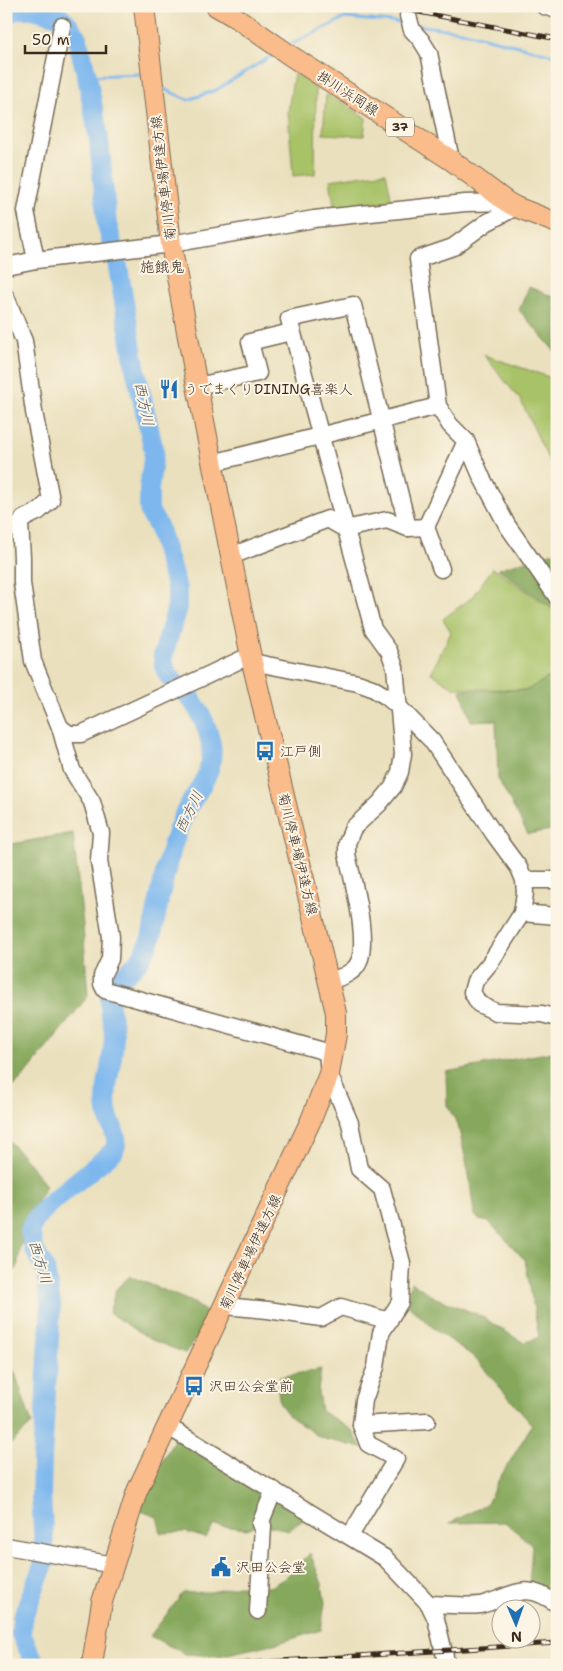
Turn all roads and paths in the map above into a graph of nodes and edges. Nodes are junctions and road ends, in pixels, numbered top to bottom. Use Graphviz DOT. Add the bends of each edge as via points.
graph roads {
  1 [pos="144,6"];
  2 [pos="216,6"];
  3 [pos="544,6"];
  4 [pos="557,10"];
  5 [pos="410,23"];
  6 [pos="62,26"];
  7 [pos="451,160"];
  8 [pos="511,205"];
  9 [pos="557,223"];
  10 [pos="171,244"];
  11 [pos="36,260"];
  12 [pos="6,266"];
  13 [pos="6,297"];
  14 [pos="291,332"];
  15 [pos="197,386"];
  16 [pos="438,406"];
  17 [pos="382,420"];
  18 [pos="320,435"];
  19 [pos="466,442"];
  20 [pos="212,463"];
  21 [pos="13,525"];
  22 [pos="408,528"];
  23 [pos="426,528"];
  24 [pos="345,529"];
  25 [pos="230,556"];
  26 [pos="441,568"];
  27 [pos="557,597"];
  28 [pos="252,659"];
  29 [pos="399,707"];
  30 [pos="60,726"];
  31 [pos="524,880"];
  32 [pos="557,880"];
  33 [pos="522,913"];
  34 [pos="557,916"];
  35 [pos="329,981"];
  36 [pos="557,1018"];
  37 [pos="329,1074"];
  38 [pos="225,1306"];
  39 [pos="389,1321"];
  40 [pos="427,1421"];
  41 [pos="361,1425"];
  42 [pos="167,1426"];
  43 [pos="274,1490"];
  44 [pos="265,1529"];
  45 [pos="350,1536"];
  46 [pos="254,1544"];
  47 [pos="6,1546"];
  48 [pos="114,1565"];
  49 [pos="429,1604"];
  50 [pos="557,1604"];
  51 [pos="258,1611"];
  52 [pos="92,1664"];
  53 [pos="447,1665"];
  1 -- 10 [label="main road, 菊川停車場伊達方線"];
  2 -- 7 [label="main road, 掛川浜岡線 / 37"];
  3 -- 4 [label="street"];
  5 -- 7 [label="street" via="429,53"];
  6 -- 11 [label="street" via="26,211"];
  7 -- 8 [label="main road, 掛川浜岡線 / 37"];
  8 -- 9 [label="main road, 掛川浜岡線 / 37"];
  8 -- 10 [label="street" via="464,203 314,219"];
  8 -- 16 [label="street" via="452,247 418,259"];
  10 -- 11 [label="street"];
  10 -- 15 [label="main road, 菊川停車場伊達方線"];
  11 -- 12 [label="street"];
  13 -- 21 [label="street" via="24,341 51,500 39,511"];
  14 -- 15 [label="street" via="250,342 258,373"];
  14 -- 17 [label="street" via="289,320 353,305"];
  14 -- 18 [label="street"];
  15 -- 20 [label="main road, 菊川停車場伊達方線"];
  16 -- 17 [label="street"];
  16 -- 19 [label="street"];
  17 -- 18 [label="street"];
  17 -- 22 [label="street"];
  18 -- 20 [label="street"];
  18 -- 24 [label="street"];
  19 -- 23 [label="street"];
  19 -- 27 [label="street" via="507,525"];
  20 -- 25 [label="main road, 菊川停車場伊達方線"];
  21 -- 30 [label="street" via="22,557 22,583 33,661"];
  22 -- 23 [label="street"];
  22 -- 24 [label="street" via="388,520"];
  23 -- 26 [label="street"];
  24 -- 25 [label="street" via="328,519"];
  24 -- 29 [label="street" via="373,629 396,667"];
  25 -- 28 [label="main road, 菊川停車場伊達方線"];
  28 -- 29 [label="street" via="358,682"];
  28 -- 30 [label="street" via="81,734 69,734"];
  28 -- 35 [label="main road, 菊川停車場伊達方線"];
  29 -- 31 [label="street" via="432,741"];
  29 -- 35 [label="street" via="403,754 400,772 379,804 353,828 347,843 346,854 363,934 360,962 348,974"];
  30 -- 37 [label="street" via="72,770 92,802 101,833 99,861 111,937 110,959 102,984 112,992 327,1052"];
  31 -- 32 [label="street"];
  31 -- 33 [label="street"];
  33 -- 34 [label="street"];
  33 -- 36 [label="street" via="490,963 475,980 472,992 479,1004 496,1012 542,1014"];
  35 -- 37 [label="main road, 菊川停車場伊達方線" via="336,1013 336,1034"];
  37 -- 38 [label="main road, 菊川停車場伊達方線"];
  37 -- 39 [label="street" via="350,1123 359,1169 382,1189 402,1263 400,1302"];
  38 -- 39 [label="street" via="320,1318 341,1307"];
  38 -- 42 [label="main road, 菊川停車場伊達方線"];
  39 -- 41 [label="street" via="381,1333"];
  40 -- 41 [label="street"];
  41 -- 45 [label="street" via="368,1444 396,1459"];
  42 -- 43 [label="street"];
  42 -- 48 [label="main road, 菊川停車場伊達方線" via="137,1491"];
  43 -- 44 [label="street"];
  43 -- 45 [label="street"];
  44 -- 46 [label="street"];
  44 -- 51 [label="street"];
  45 -- 49 [label="street" via="385,1558"];
  47 -- 48 [label="street"];
  48 -- 52 [label="main road, 菊川停車場伊達方線" via="102,1602"];
  49 -- 50 [label="street" via="478,1605 526,1590 545,1595"];
  49 -- 53 [label="street"];
}
